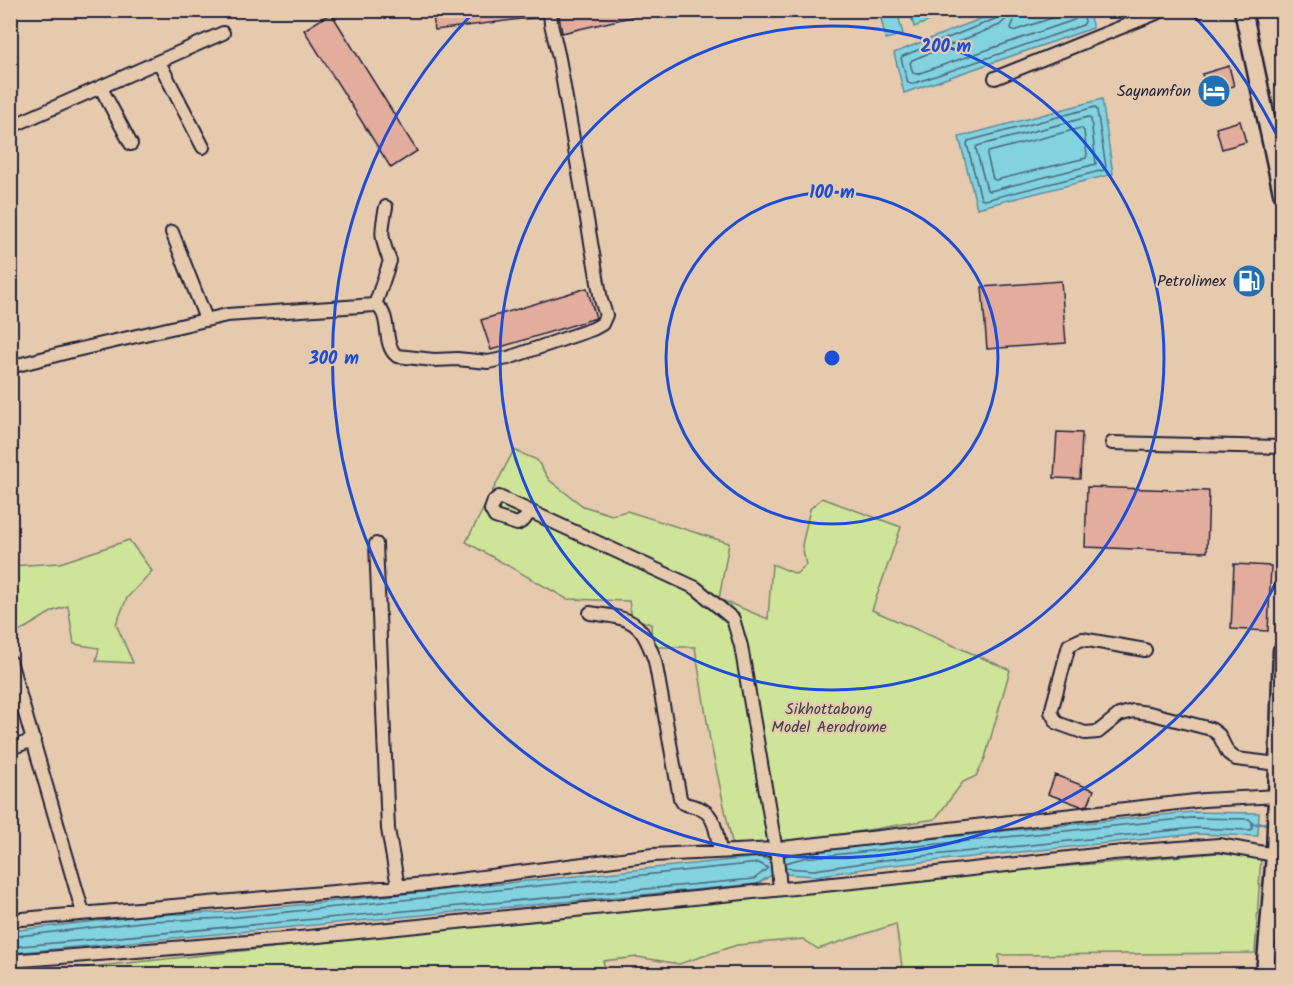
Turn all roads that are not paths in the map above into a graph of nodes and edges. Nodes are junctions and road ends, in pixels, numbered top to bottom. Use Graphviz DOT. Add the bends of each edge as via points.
graph roads {
  1 [pos="550,10"];
  2 [pos="1164,10"];
  3 [pos="1243,10"];
  4 [pos="223,33"];
  5 [pos="159,62"];
  6 [pos="996,78"];
  7 [pos="101,88"];
  8 [pos="10,127"];
  9 [pos="131,144"];
  10 [pos="203,147"];
  11 [pos="1282,193"];
  12 [pos="386,207"];
  13 [pos="172,232"];
  14 [pos="375,304"];
  15 [pos="206,320"];
  16 [pos="10,368"];
  17 [pos="1112,443"];
  18 [pos="1282,447"];
  19 [pos="530,512"];
  20 [pos="376,544"];
  21 [pos="590,613"];
  22 [pos="1145,650"];
  23 [pos="1282,651"];
  24 [pos="10,661"];
  25 [pos="16,700"];
  26 [pos="34,740"];
  27 [pos="10,748"];
  28 [pos="1279,764"];
  29 [pos="1278,797"];
  30 [pos="720,851"];
  31 [pos="776,853"];
  32 [pos="1275,855"];
  33 [pos="780,884"];
  34 [pos="398,887"];
  35 [pos="83,913"];
  36 [pos="10,920"];
  37 [pos="10,961"];
  38 [pos="1265,975"];
  1 -- 14 [label="street" via="606,315 602,324 508,358 488,362 434,360 394,354 383,312"];
  2 -- 6 [label="street"];
  3 -- 11 [label="main road"];
  4 -- 5 [label="street"];
  5 -- 7 [label="street"];
  5 -- 10 [label="street"];
  7 -- 8 [label="street"];
  7 -- 9 [label="street"];
  12 -- 14 [label="street" via="381,231 390,261"];
  13 -- 15 [label="street"];
  14 -- 15 [label="street" via="249,312"];
  15 -- 16 [label="street"];
  17 -- 18 [label="street"];
  19 -- 31 [label="street" via="696,588 733,619"];
  20 -- 34 [label="street" via="388,829"];
  21 -- 30 [label="street" via="624,617 642,632 649,644 680,798 710,816"];
  22 -- 28 [label="street" via="1082,639 1069,645 1051,712 1057,723 1085,733 1098,732 1119,715 1133,711 1149,713 1211,729 1236,759"];
  23 -- 28 [label="main road"];
  24 -- 25 [label="street"];
  25 -- 26 [label="street"];
  26 -- 27 [label="street"];
  26 -- 35 [label="street"];
  28 -- 29 [label="main road"];
  29 -- 31 [label="street" via="1204,800"];
  29 -- 32 [label="main road"];
  30 -- 31 [label="street"];
  30 -- 34 [label="street" via="653,855"];
  31 -- 33 [label="street"];
  32 -- 33 [label="street" via="1219,845 904,877"];
  32 -- 38 [label="main road"];
  33 -- 37 [label="street" via="299,938"];
  34 -- 35 [label="street"];
  35 -- 36 [label="street"];
}
